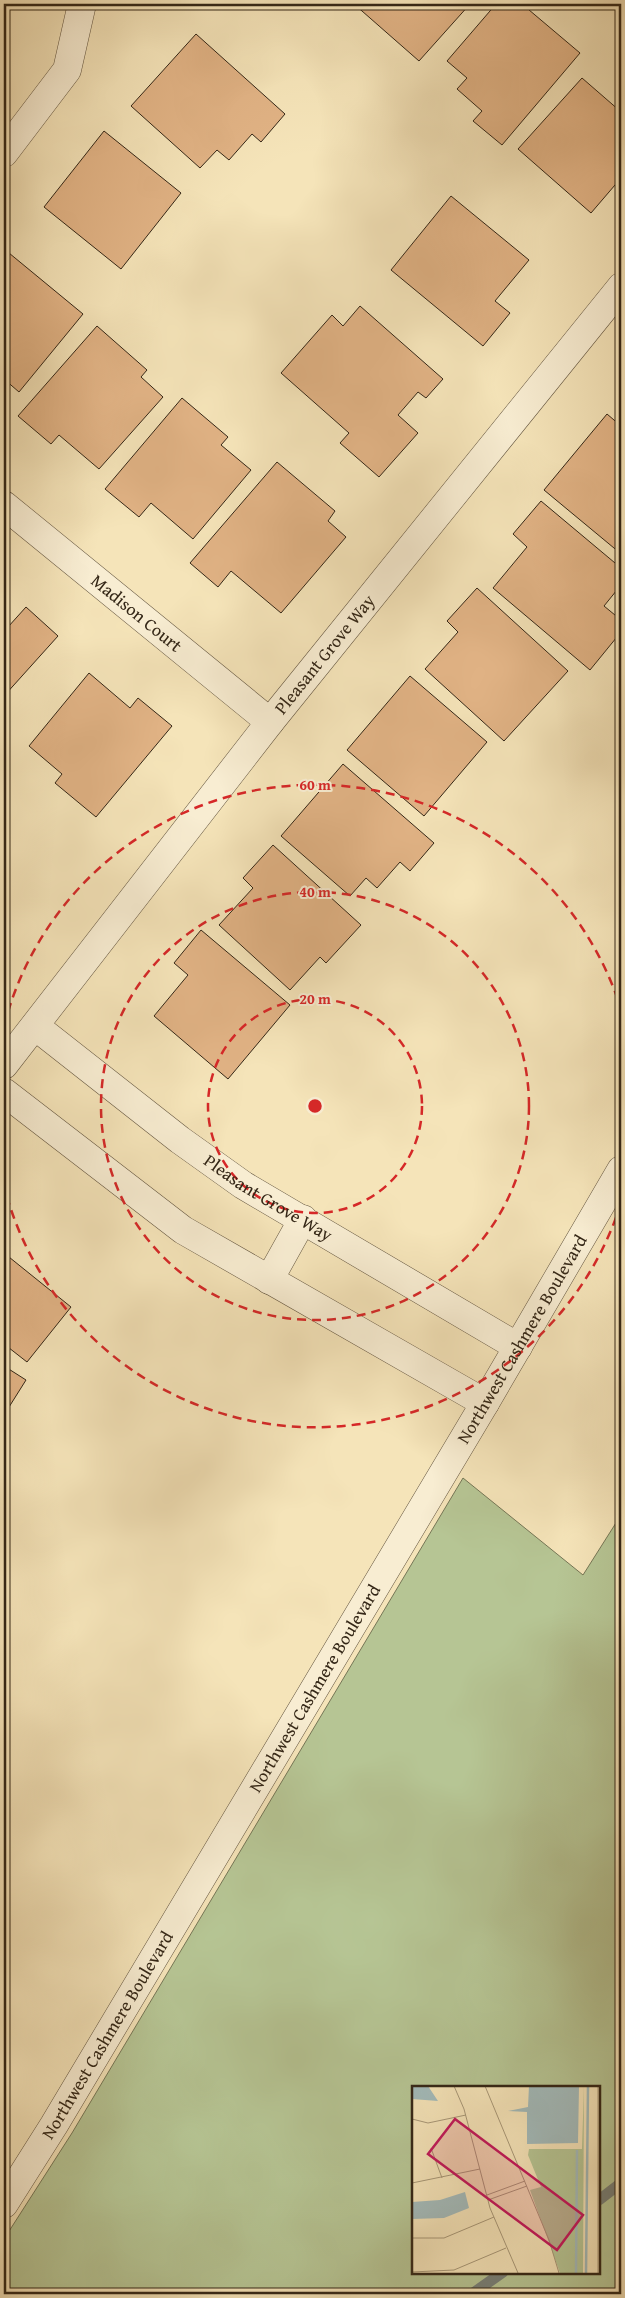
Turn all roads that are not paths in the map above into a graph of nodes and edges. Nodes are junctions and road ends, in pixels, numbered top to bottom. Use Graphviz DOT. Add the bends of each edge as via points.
graph roads {
  1 [pos="82,4"];
  2 [pos="4,153"];
  3 [pos="621,286"];
  4 [pos="4,505"];
  5 [pos="270,722"];
  6 [pos="34,1026"];
  7 [pos="4,1065"];
  8 [pos="4,1092"];
  9 [pos="621,1170"];
  10 [pos="303,1219"];
  11 [pos="269,1280"];
  12 [pos="518,1347"];
  13 [pos="485,1404"];
  14 [pos="4,2204"];
  1 -- 2 [label="street" via="67,70"];
  3 -- 5 [label="street, Pleasant Grove Way"];
  4 -- 5 [label="street, Madison Court"];
  5 -- 6 [label="street, Pleasant Grove Way"];
  6 -- 7 [label="street, Pleasant Grove Way"];
  6 -- 10 [label="street, Pleasant Grove Way" via="180,1140 243,1185"];
  8 -- 11 [label="street" via="184,1230"];
  9 -- 12 [label="street, Northwest Cashmere Boulevard"];
  10 -- 11 [label="street"];
  10 -- 12 [label="street, Pleasant Grove Way"];
  11 -- 13 [label="street"];
  12 -- 13 [label="street, Northwest Cashmere Boulevard"];
  13 -- 14 [label="street, Northwest Cashmere Boulevard" via="70,2100"];
}
